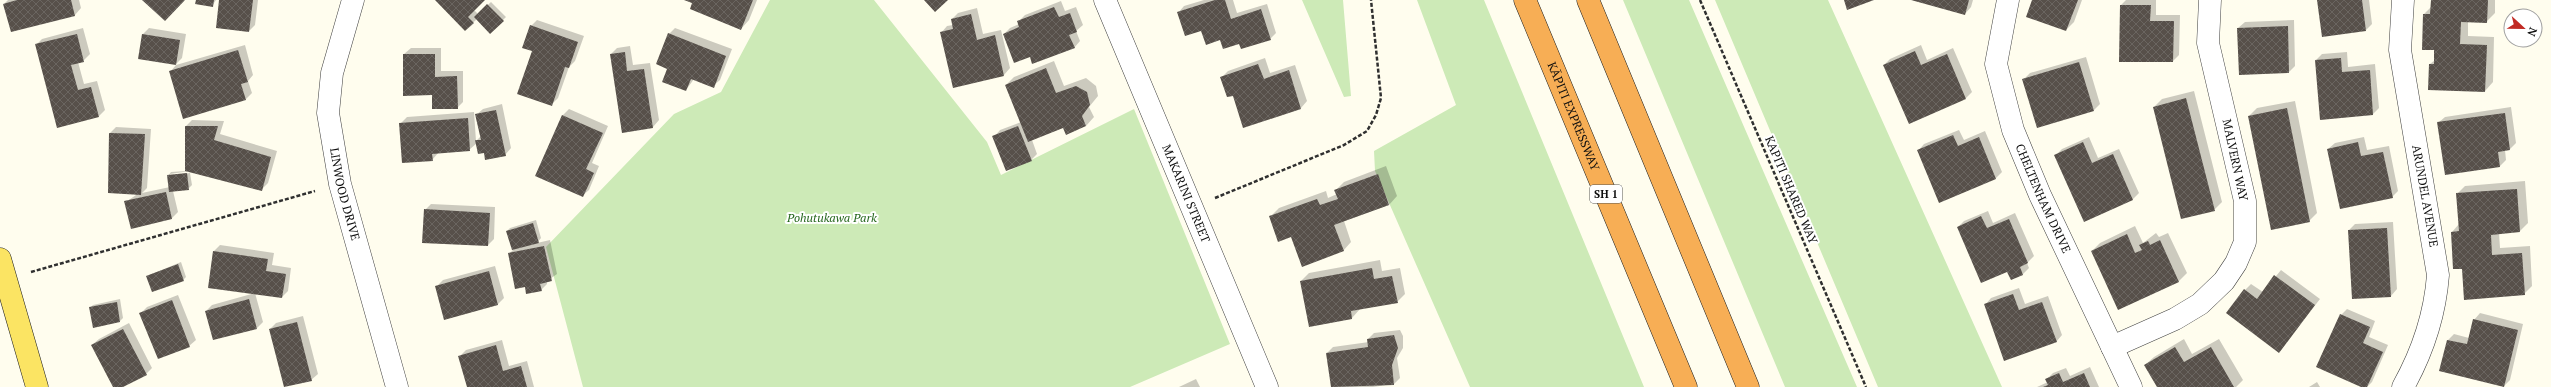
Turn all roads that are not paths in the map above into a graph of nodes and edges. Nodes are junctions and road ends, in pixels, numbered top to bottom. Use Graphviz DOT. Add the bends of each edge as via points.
graph roads {
  1 [pos="353,0"];
  2 [pos="1105,0"];
  3 [pos="1525,0"];
  4 [pos="1588,0"];
  5 [pos="2008,0"];
  6 [pos="2210,0"];
  7 [pos="2403,0"];
  8 [pos="3,269"];
  9 [pos="2112,347"];
  10 [pos="37,387"];
  11 [pos="397,387"];
  12 [pos="1267,387"];
  13 [pos="1686,387"];
  14 [pos="1748,387"];
  15 [pos="2131,387"];
  16 [pos="2403,387"];
  1 -- 11 [label="street, LINWOOD DRIVE" via="332,73 328,113 340,184"];
  2 -- 12 [label="street, MAKARINI STREET"];
  3 -- 13 [label="highway, KĀPITI EXPRESSWAY / SH 1"];
  4 -- 14 [label="highway"];
  5 -- 9 [label="street, CHELTENHAM DRIVE" via="1996,64 2013,130 2040,195"];
  6 -- 9 [label="street, MALVERN WAY" via="2208,43 2245,201 2245,242 2236,263 2224,281 2200,304 2175,319"];
  7 -- 16 [label="street, ARUNDEL AVENUE" via="2400,50 2438,275 2436,303 2413,368"];
  8 -- 10 [label="main road"];
  9 -- 15 [label="street, CHELTENHAM DRIVE"];
}
